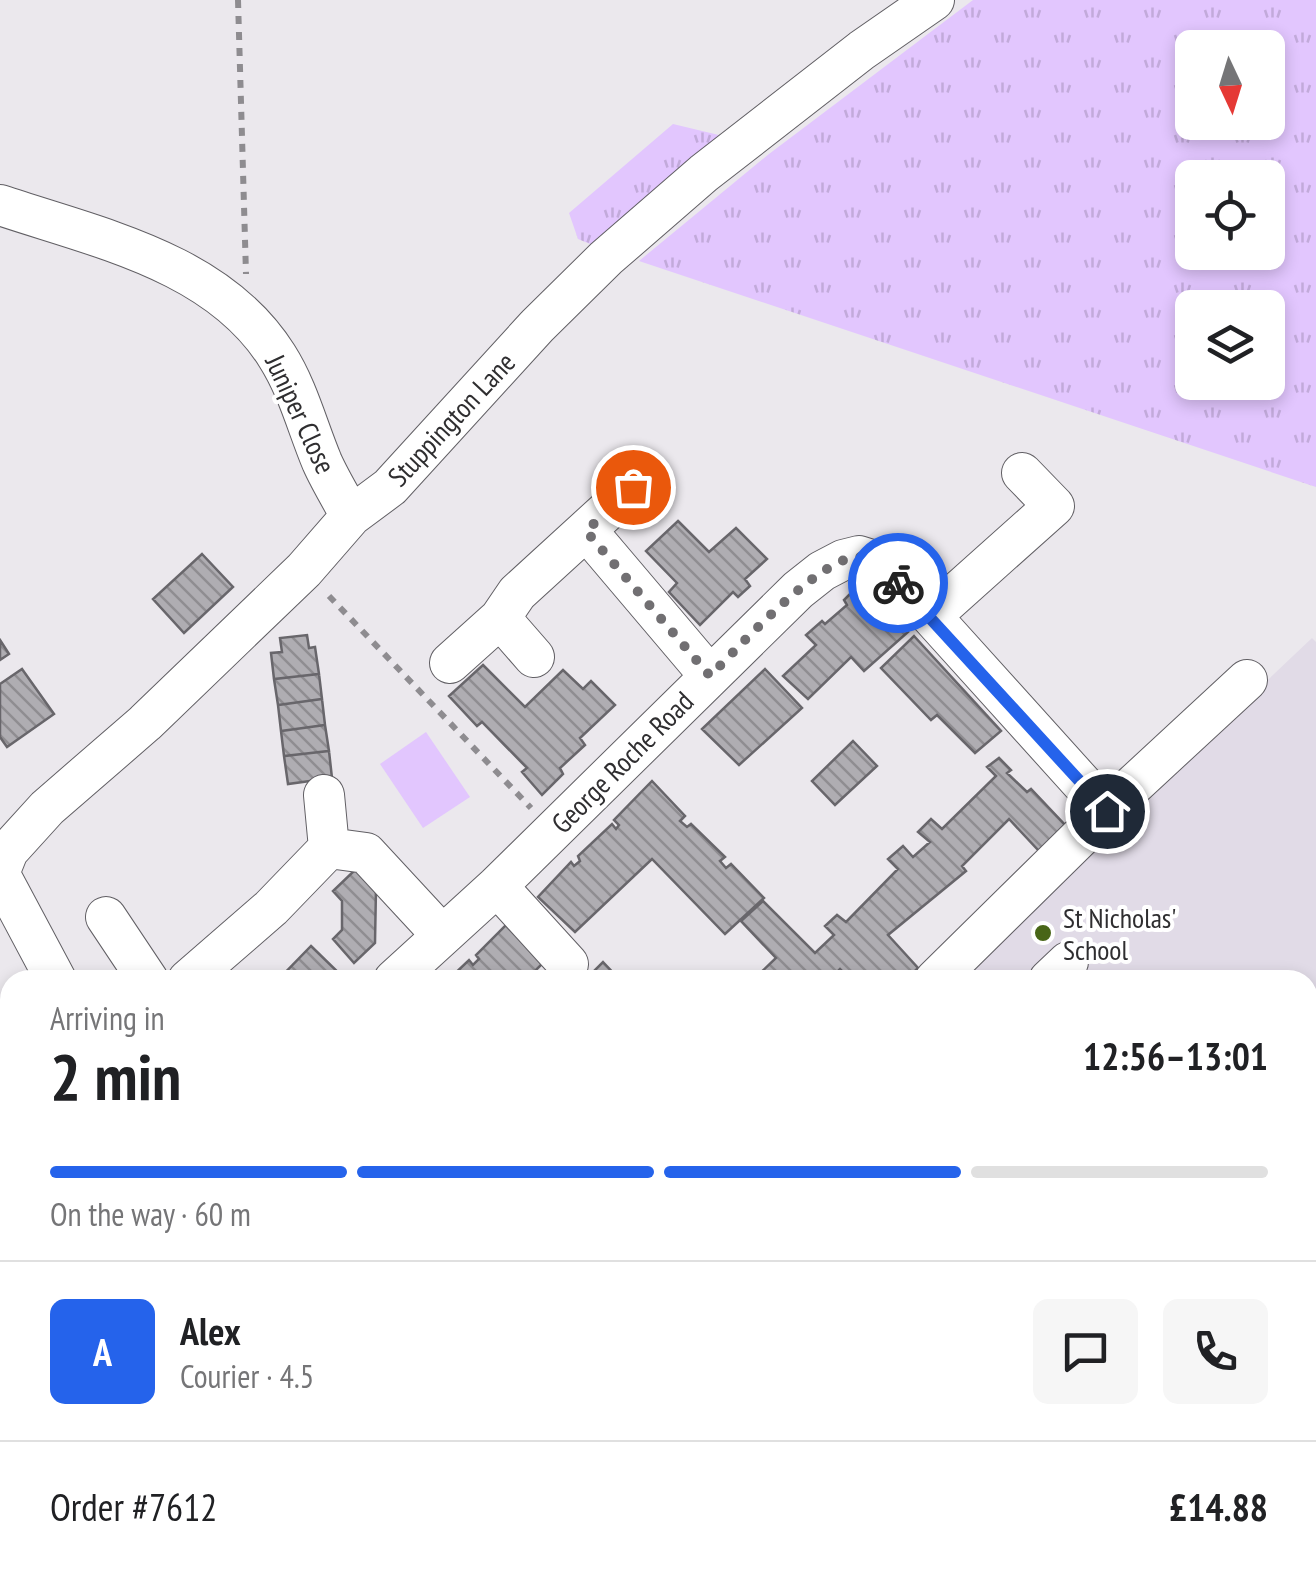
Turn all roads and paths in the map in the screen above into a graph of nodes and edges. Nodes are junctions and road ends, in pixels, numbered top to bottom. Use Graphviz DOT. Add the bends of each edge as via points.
graph roads {
  1 [pos="238,0"];
  2 [pos="934,0"];
  3 [pos="24,202"];
  4 [pos="232,305"];
  5 [pos="1022,473"];
  6 [pos="633,487"];
  7 [pos="351,516"];
  8 [pos="586,531"];
  9 [pos="304,570"];
  10 [pos="509,606"];
  11 [pos="932,616"];
  12 [pos="534,657"];
  13 [pos="450,663"];
  14 [pos="710,676"];
  15 [pos="1247,680"];
  16 [pos="324,795"];
  17 [pos="1106,812"];
  18 [pos="553,831"];
  19 [pos="330,848"];
  20 [pos="0,873"];
  21 [pos="497,886"];
  22 [pos="106,916"];
  23 [pos="441,934"];
  24 [pos="568,964"];
  25 [pos="51,970"];
  26 [pos="141,970"];
  27 [pos="200,970"];
  28 [pos="404,970"];
  29 [pos="944,970"];
  1 -- 4 [label="path" via="246,286"];
  2 -- 7 [label="street, Stuppington Lane" via="704,173 625,242 537,326 390,487"];
  3 -- 4 [label="street, Juniper Close" via="187,273"];
  4 -- 7 [label="street, Juniper Close" via="277,355"];
  5 -- 11 [label="street" via="1054,506"];
  6 -- 8 [label="street"];
  7 -- 9 [label="street, Stuppington Lane"];
  8 -- 10 [label="street"];
  8 -- 14 [label="street"];
  9 -- 18 [label="path"];
  9 -- 20 [label="street, Stuppington Lane" via="47,808 8,851"];
  10 -- 12 [label="street"];
  10 -- 13 [label="street"];
  11 -- 14 [label="street, George Roche Road" via="878,562 843,560 798,590"];
  11 -- 17 [label="street, George Roche Road"];
  14 -- 18 [label="street, George Roche Road"];
  15 -- 17 [label="street"];
  16 -- 19 [label="street"];
  17 -- 29 [label="street"];
  18 -- 21 [label="street, George Roche Road"];
  19 -- 23 [label="street" via="366,852"];
  19 -- 27 [label="street"];
  20 -- 25 [label="street"];
  21 -- 23 [label="street, George Roche Road"];
  21 -- 24 [label="street"];
  22 -- 26 [label="street"];
  23 -- 28 [label="street, George Roche Road"];
}
